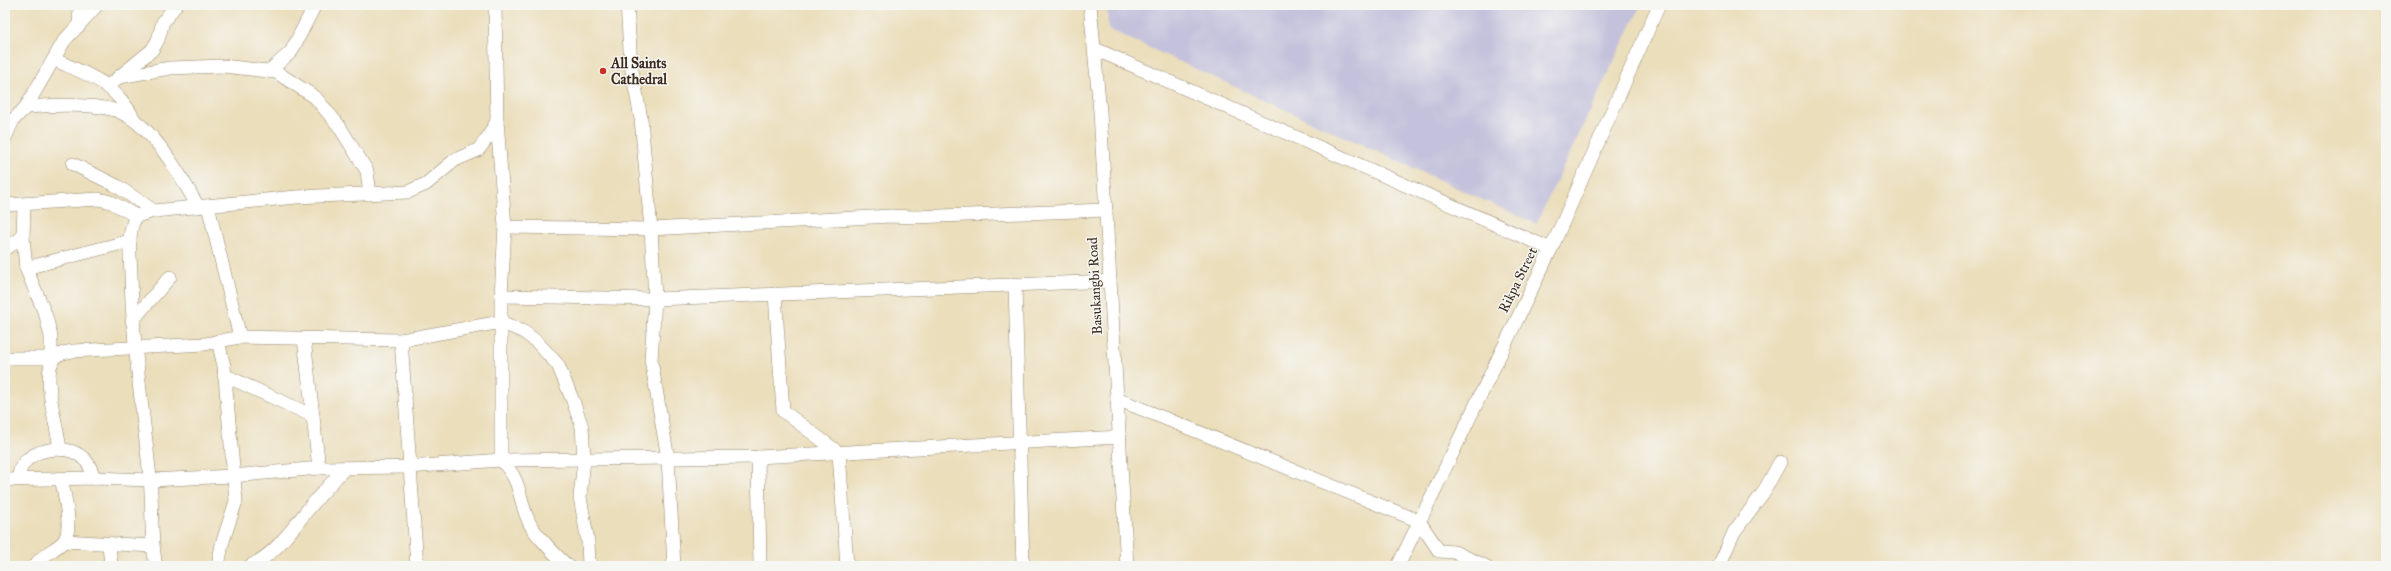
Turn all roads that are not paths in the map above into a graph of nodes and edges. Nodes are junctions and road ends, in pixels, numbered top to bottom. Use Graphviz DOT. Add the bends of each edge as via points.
graph roads {
  1 [pos="80,5"];
  2 [pos="97,5"];
  3 [pos="176,5"];
  4 [pos="315,5"];
  5 [pos="495,5"];
  6 [pos="627,5"];
  7 [pos="1090,5"];
  8 [pos="1659,5"];
  9 [pos="79,26"];
  10 [pos="1095,49"];
  11 [pos="54,60"];
  12 [pos="269,71"];
  13 [pos="119,77"];
  14 [pos="108,86"];
  15 [pos="26,107"];
  16 [pos="134,120"];
  17 [pos="497,121"];
  18 [pos="5,138"];
  19 [pos="73,164"];
  20 [pos="370,194"];
  21 [pos="5,205"];
  22 [pos="24,205"];
  23 [pos="203,206"];
  24 [pos="1106,210"];
  25 [pos="154,211"];
  26 [pos="136,216"];
  27 [pos="505,227"];
  28 [pos="650,229"];
  29 [pos="23,237"];
  30 [pos="130,241"];
  31 [pos="5,249"];
  32 [pos="1551,249"];
  33 [pos="26,268"];
  34 [pos="170,278"];
  35 [pos="1110,281"];
  36 [pos="1014,284"];
  37 [pos="775,294"];
  38 [pos="501,296"];
  39 [pos="655,299"];
  40 [pos="132,321"];
  41 [pos="501,322"];
  42 [pos="240,337"];
  43 [pos="304,339"];
  44 [pos="401,340"];
  45 [pos="218,341"];
  46 [pos="134,348"];
  47 [pos="5,358"];
  48 [pos="51,361"];
  49 [pos="224,376"];
  50 [pos="1117,399"];
  51 [pos="313,416"];
  52 [pos="1120,437"];
  53 [pos="1019,444"];
  54 [pos="60,449"];
  55 [pos="839,453"];
  56 [pos="758,458"];
  57 [pos="668,459"];
  58 [pos="501,460"];
  59 [pos="584,460"];
  60 [pos="1780,462"];
  61 [pos="410,467"];
  62 [pos="319,468"];
  63 [pos="345,468"];
  64 [pos="233,476"];
  65 [pos="61,478"];
  66 [pos="94,478"];
  67 [pos="18,479"];
  68 [pos="5,480"];
  69 [pos="150,480"];
  70 [pos="1419,521"];
  71 [pos="64,542"];
  72 [pos="109,544"];
  73 [pos="152,546"];
  74 [pos="35,566"];
  75 [pos="111,566"];
  76 [pos="156,566"];
  77 [pos="218,566"];
  78 [pos="250,566"];
  79 [pos="417,566"];
  80 [pos="568,566"];
  81 [pos="589,566"];
  82 [pos="674,566"];
  83 [pos="760,566"];
  84 [pos="847,566"];
  85 [pos="1023,566"];
  86 [pos="1127,566"];
  87 [pos="1398,566"];
  88 [pos="1485,566"];
  89 [pos="1719,566"];
  1 -- 9 [label="street"];
  2 -- 9 [label="street"];
  3 -- 13 [label="street" via="163,22 152,50"];
  4 -- 12 [label="street" via="291,52"];
  5 -- 17 [label="street"];
  6 -- 28 [label="street" via="631,65 641,119"];
  7 -- 10 [label="street, Basukangbi Road"];
  8 -- 32 [label="street, Rikpa Street"];
  9 -- 11 [label="street" via="64,41"];
  10 -- 24 [label="street, Basukangbi Road"];
  10 -- 32 [label="street"];
  11 -- 14 [label="street"];
  11 -- 15 [label="street"];
  12 -- 13 [label="street" via="223,66 170,68"];
  12 -- 20 [label="street" via="276,72 315,97 339,126 367,171"];
  13 -- 14 [label="street"];
  14 -- 16 [label="street" via="124,101"];
  15 -- 16 [label="street" via="54,105 110,109"];
  15 -- 18 [label="street" via="13,120"];
  16 -- 23 [label="street" via="174,163"];
  17 -- 20 [label="street" via="478,150 455,160 426,184 408,192"];
  17 -- 27 [label="street"];
  19 -- 25 [label="street" via="116,186"];
  20 -- 23 [label="street" via="296,197"];
  21 -- 22 [label="street"];
  22 -- 26 [label="street" via="98,199 112,202"];
  22 -- 29 [label="street"];
  23 -- 25 [label="street"];
  23 -- 42 [label="street"];
  24 -- 28 [label="street" via="913,218 891,216"];
  24 -- 35 [label="street, Basukangbi Road"];
  25 -- 26 [label="street"];
  26 -- 30 [label="street" via="132,224"];
  27 -- 28 [label="street"];
  27 -- 38 [label="street"];
  28 -- 39 [label="street"];
  29 -- 31 [label="street"];
  29 -- 33 [label="street"];
  30 -- 33 [label="street"];
  30 -- 40 [label="street"];
  32 -- 70 [label="street, Rikpa Street"];
  33 -- 48 [label="street" via="46,316 51,337"];
  34 -- 40 [label="street"];
  35 -- 36 [label="street"];
  35 -- 50 [label="street, Basukangbi Road"];
  36 -- 37 [label="street"];
  36 -- 53 [label="street"];
  37 -- 39 [label="street"];
  37 -- 55 [label="street" via="783,411"];
  38 -- 39 [label="street"];
  38 -- 41 [label="street"];
  39 -- 57 [label="street" via="651,360"];
  40 -- 46 [label="street"];
  41 -- 44 [label="street"];
  41 -- 58 [label="street"];
  41 -- 59 [label="street" via="524,332 558,365 582,427"];
  42 -- 43 [label="street"];
  42 -- 45 [label="street"];
  43 -- 44 [label="street"];
  43 -- 51 [label="street"];
  44 -- 61 [label="street"];
  45 -- 46 [label="street"];
  45 -- 49 [label="street"];
  46 -- 48 [label="street" via="72,351 60,354"];
  46 -- 69 [label="street"];
  47 -- 48 [label="street"];
  48 -- 54 [label="street" via="49,381"];
  49 -- 51 [label="street"];
  49 -- 64 [label="street"];
  50 -- 52 [label="street, Basukangbi Road"];
  50 -- 70 [label="street"];
  51 -- 62 [label="street"];
  52 -- 53 [label="street"];
  52 -- 86 [label="street, Basukangbi Road"];
  53 -- 55 [label="street"];
  53 -- 85 [label="street"];
  54 -- 66 [label="street" via="86,460"];
  54 -- 67 [label="street" via="42,450 30,456 21,466"];
  55 -- 56 [label="street"];
  55 -- 84 [label="street"];
  56 -- 57 [label="street"];
  56 -- 83 [label="street"];
  57 -- 59 [label="street"];
  57 -- 82 [label="street"];
  58 -- 59 [label="street"];
  58 -- 61 [label="street"];
  58 -- 80 [label="street" via="517,482 523,508 531,526"];
  59 -- 81 [label="street" via="580,497 588,542"];
  60 -- 89 [label="street" via="1763,493 1734,532"];
  61 -- 63 [label="street"];
  61 -- 79 [label="street"];
  62 -- 63 [label="street"];
  62 -- 64 [label="street"];
  63 -- 78 [label="street" via="309,508 286,539 262,560"];
  64 -- 69 [label="street"];
  64 -- 77 [label="street" via="236,501 222,544"];
  65 -- 66 [label="street"];
  65 -- 67 [label="street"];
  65 -- 71 [label="street" via="67,509 68,532"];
  66 -- 69 [label="street"];
  67 -- 68 [label="street"];
  69 -- 73 [label="street"];
  70 -- 87 [label="street, Rikpa Street"];
  70 -- 88 [label="street" via="1439,551 1454,552"];
  71 -- 72 [label="street"];
  71 -- 74 [label="street" via="50,550"];
  72 -- 73 [label="street"];
  72 -- 75 [label="street"];
  73 -- 76 [label="street"];
}
